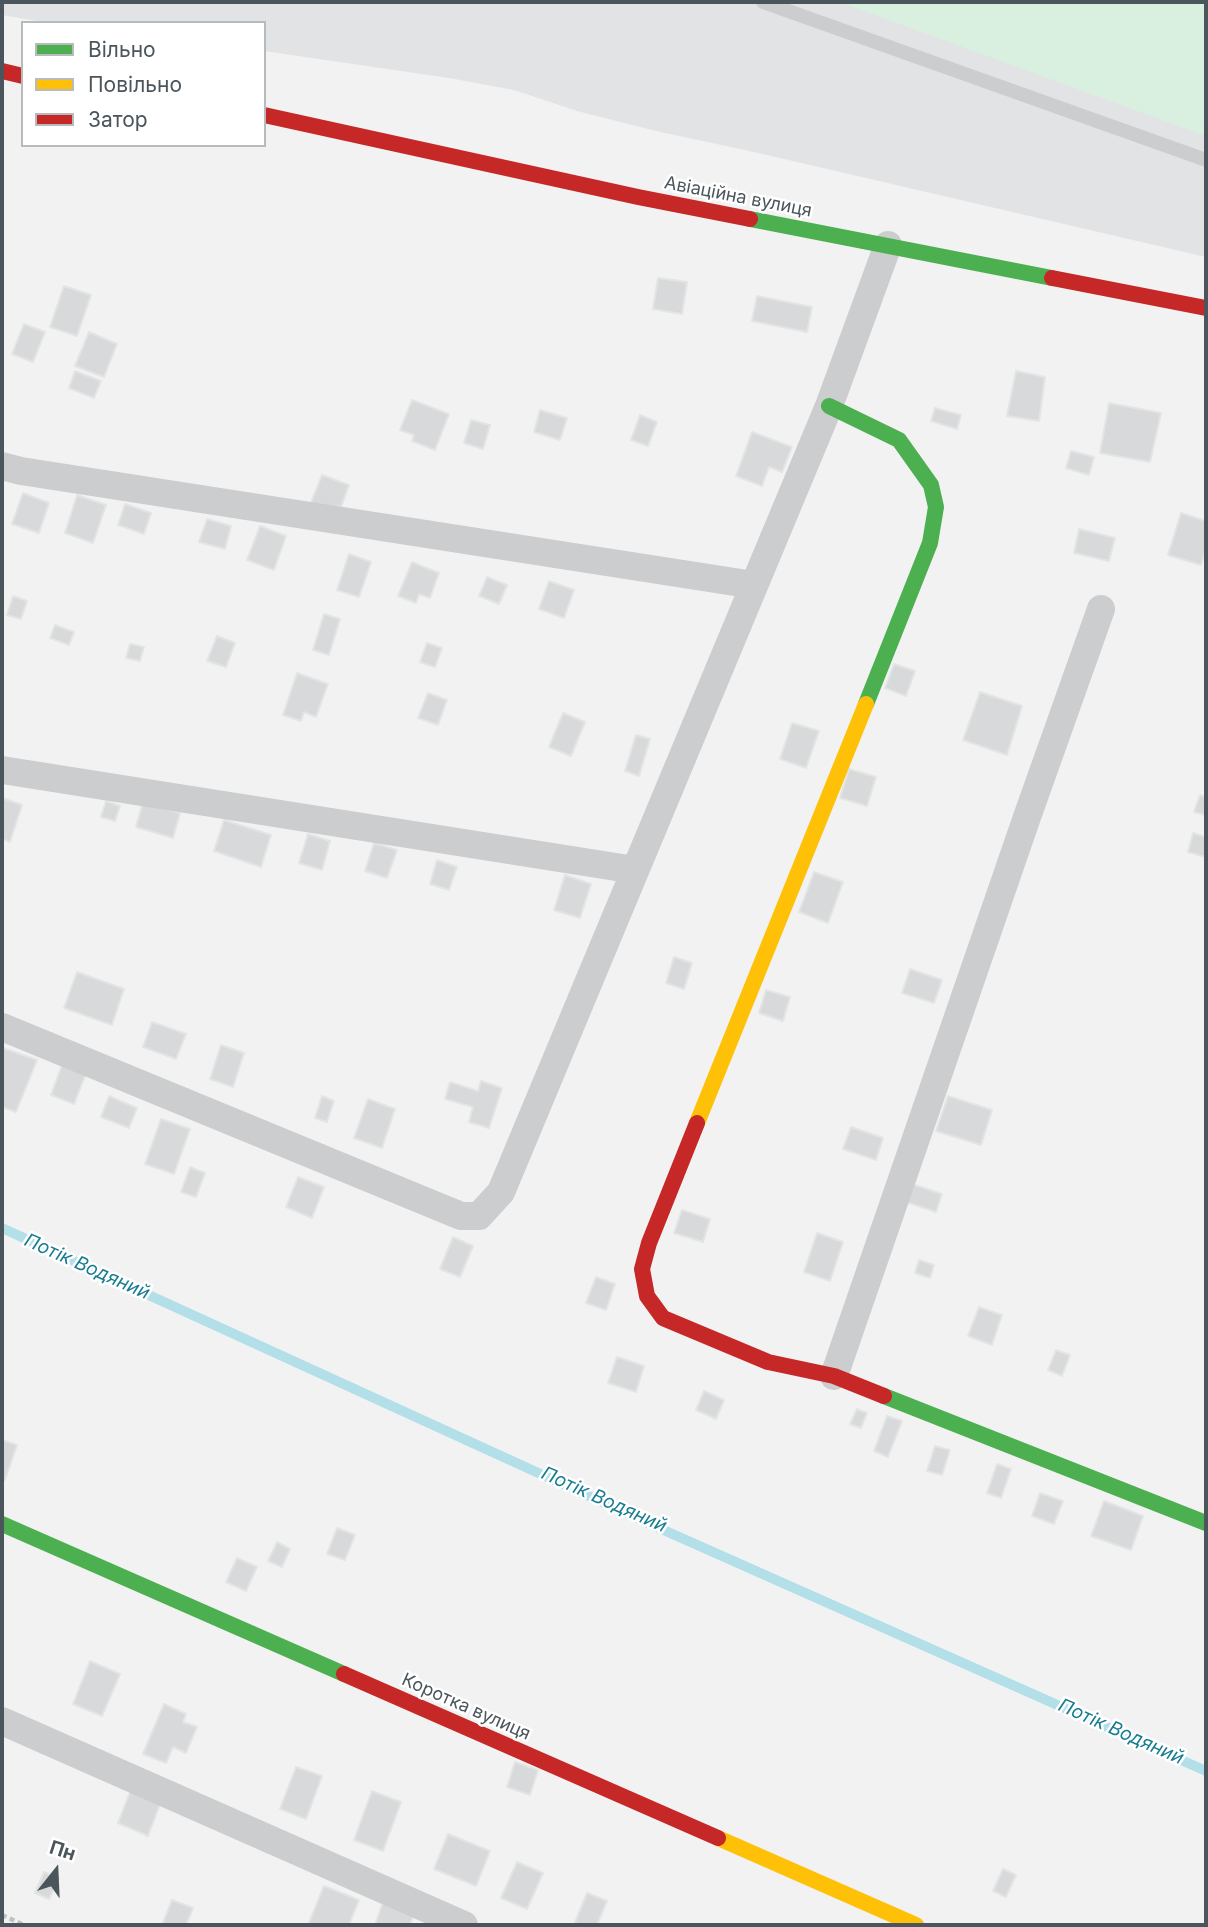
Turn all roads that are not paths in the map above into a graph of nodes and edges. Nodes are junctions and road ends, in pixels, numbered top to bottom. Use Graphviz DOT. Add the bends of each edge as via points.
graph roads {
  1 [pos="763,2"];
  2 [pos="2,71"];
  3 [pos="21,76"];
  4 [pos="266,115"];
  5 [pos="1206,160"];
  6 [pos="888,245"];
  7 [pos="1206,308"];
  8 [pos="829,406"];
  9 [pos="2,466"];
  10 [pos="754,585"];
  11 [pos="1101,609"];
  12 [pos="2,770"];
  13 [pos="635,870"];
  14 [pos="2,1027"];
  15 [pos="834,1376"];
  16 [pos="1206,1523"];
  17 [pos="2,1524"];
  18 [pos="2,1721"];
  19 [pos="464,1925"];
  20 [pos="916,1925"];
  1 -- 5 [label="lane"];
  2 -- 3 [label="street"];
  4 -- 6 [label="street, Авіаційна вулиця" via="638,197"];
  6 -- 7 [label="street, Авіаційна вулиця"];
  6 -- 8 [label="street"];
  8 -- 10 [label="street"];
  8 -- 15 [label="street" via="899,440 931,485 936,507 930,543 642,1269 647,1296 663,1318 768,1362"];
  9 -- 10 [label="street"];
  10 -- 13 [label="street"];
  11 -- 15 [label="street"];
  12 -- 13 [label="street"];
  13 -- 14 [label="street" via="501,1192 479,1216 461,1216"];
  15 -- 16 [label="street"];
  17 -- 20 [label="street, Коротка вулиця"];
  18 -- 19 [label="street"];
}
